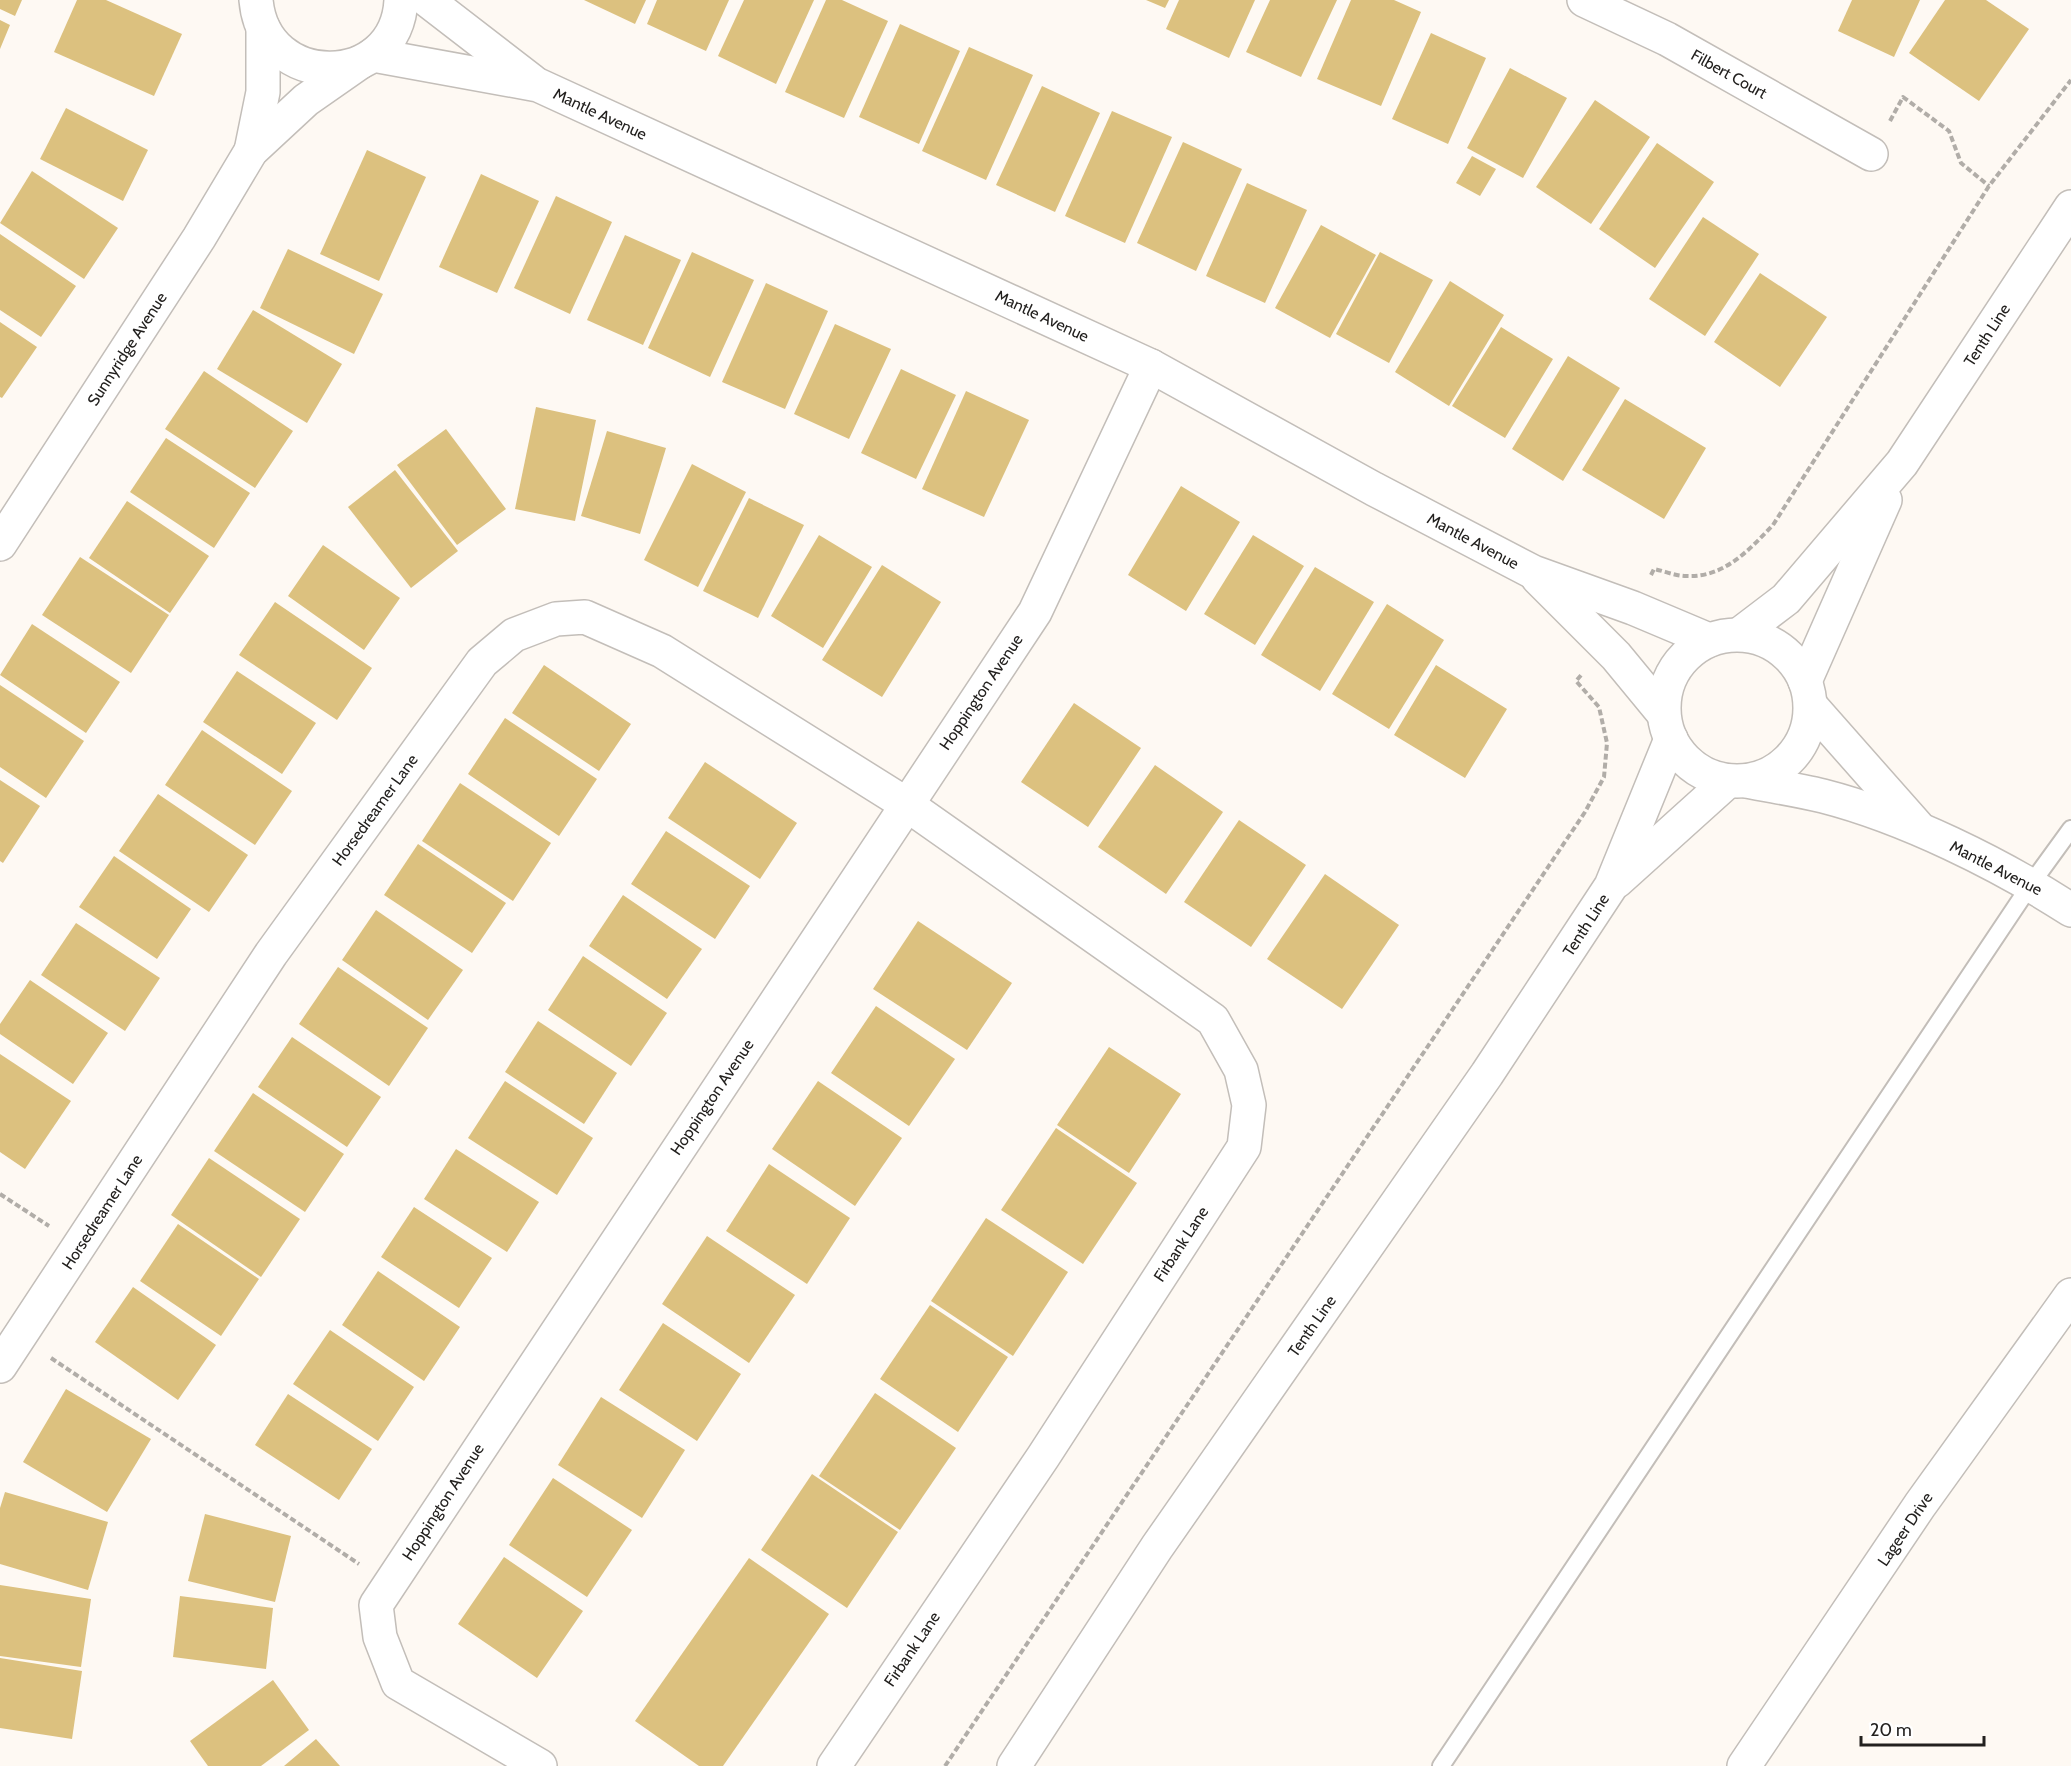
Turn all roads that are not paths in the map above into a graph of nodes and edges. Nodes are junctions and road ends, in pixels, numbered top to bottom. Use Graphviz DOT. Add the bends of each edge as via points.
graph roads {
  1 [pos="401,0"];
  2 [pos="427,0"];
  3 [pos="1584,0"];
  4 [pos="254,10"];
  5 [pos="366,59"];
  6 [pos="538,85"];
  7 [pos="251,151"];
  8 [pos="1871,154"];
  9 [pos="2071,207"];
  10 [pos="1151,366"];
  11 [pos="1902,463"];
  12 [pos="0,544"];
  13 [pos="1533,572"];
  14 [pos="1724,637"];
  15 [pos="1808,694"];
  16 [pos="1667,726"];
  17 [pos="1738,781"];
  18 [pos="906,804"];
  19 [pos="2071,829"];
  20 [pos="1920,830"];
  21 [pos="2031,884"];
  22 [pos="1611,886"];
  23 [pos="2071,910"];
  24 [pos="2071,1295"];
  25 [pos="0,1366"];
  26 [pos="540,1766"];
  27 [pos="834,1766"];
  28 [pos="1014,1766"];
  29 [pos="1441,1766"];
  30 [pos="1744,1766"];
  1 -- 5 [label="street, Sunnyridge Avenue" via="397,22 387,40"];
  2 -- 6 [label="street, Mantle Avenue"];
  3 -- 8 [label="street, Filbert Court" via="1667,39"];
  4 -- 5 [label="street" via="275,47 293,61 337,69"];
  4 -- 7 [label="street, Sunnyridge Avenue" via="264,92"];
  5 -- 6 [label="street, Mantle Avenue"];
  5 -- 7 [label="street, Sunnyridge Avenue" via="306,100"];
  6 -- 10 [label="street, Mantle Avenue"];
  7 -- 12 [label="street, Sunnyridge Avenue" via="199,238"];
  9 -- 11 [label="street, Tenth Line"];
  10 -- 13 [label="street, Mantle Avenue"];
  10 -- 18 [label="street, Hoppington Avenue" via="1035,612"];
  11 -- 14 [label="street, Tenth Line" via="1786,599"];
  11 -- 15 [label="street, Tenth Line" via="1842,592"];
  13 -- 14 [label="street, Mantle Avenue"];
  13 -- 16 [label="street, Mantle Avenue" via="1605,646"];
  14 -- 15 [label="street" via="1761,638 1779,648 1795,663"];
  14 -- 16 [label="street" via="1689,652 1674,669 1665,690"];
  15 -- 17 [label="street" via="1808,728 1799,747 1785,764 1767,775"];
  15 -- 20 [label="street, Mantle Avenue"];
  16 -- 17 [label="street" via="1684,760 1705,774"];
  16 -- 22 [label="street, Tenth Line"];
  17 -- 20 [label="street, Mantle Avenue" via="1825,797"];
  17 -- 22 [label="street, Tenth Line"];
  18 -- 25 [label="street, Horsedreamer Lane" via="662,651 585,617 556,619 514,635 482,662 271,954"];
  18 -- 26 [label="street, Hoppington Avenue" via="376,1605 380,1637 398,1683"];
  18 -- 27 [label="street, Firbank Lane" via="1213,1020 1241,1070 1249,1105 1244,1147 1043,1457"];
  19 -- 21 [label="lane"];
  20 -- 21 [label="street, Mantle Avenue"];
  21 -- 23 [label="street, Mantle Avenue"];
  21 -- 29 [label="lane"];
  22 -- 28 [label="street, Tenth Line" via="1487,1074 1157,1547"];
  24 -- 30 [label="street, Lageer Drive" via="1920,1505"];
}
